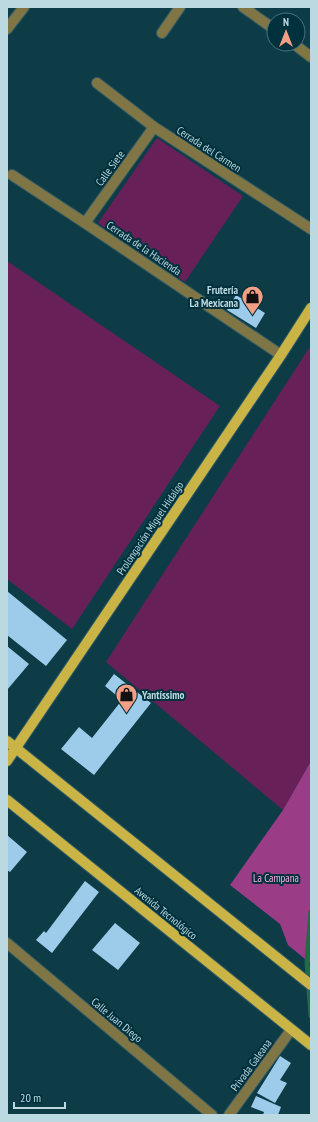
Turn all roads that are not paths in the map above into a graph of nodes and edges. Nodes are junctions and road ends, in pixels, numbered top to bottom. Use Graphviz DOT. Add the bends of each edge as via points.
graph roads {
  1 [pos="24,7"];
  2 [pos="180,7"];
  3 [pos="243,7"];
  4 [pos="266,24"];
  5 [pos="7,29"];
  6 [pos="162,33"];
  7 [pos="97,83"];
  8 [pos="154,127"];
  9 [pos="12,175"];
  10 [pos="85,223"];
  11 [pos="311,230"];
  12 [pos="311,308"];
  13 [pos="281,355"];
  14 [pos="7,741"];
  15 [pos="16,748"];
  16 [pos="7,761"];
  17 [pos="7,800"];
  18 [pos="7,943"];
  19 [pos="311,985"];
  20 [pos="295,1033"];
  21 [pos="311,1045"];
  22 [pos="212,1115"];
  23 [pos="229,1115"];
  1 -- 5 [label="street"];
  2 -- 6 [label="street"];
  3 -- 4 [label="street"];
  7 -- 8 [label="street, Cerrada del Carmen"];
  8 -- 10 [label="street, Calle Siete"];
  8 -- 11 [label="street, Cerrada del Carmen"];
  9 -- 10 [label="street, Cerrada de la Hacienda"];
  10 -- 13 [label="street, Cerrada de la Hacienda"];
  12 -- 13 [label="main road, Prolongación Miguel Hidalgo"];
  13 -- 15 [label="main road, Prolongación Miguel Hidalgo"];
  14 -- 15 [label="main road"];
  15 -- 16 [label="main road, Prolongación Miguel Hidalgo"];
  15 -- 19 [label="main road"];
  17 -- 20 [label="main road, Avenida Tecnológico"];
  18 -- 22 [label="street, Calle Juan Diego"];
  20 -- 21 [label="main road, Avenida Tecnológico"];
  20 -- 23 [label="street, Privada Galeana"];
}
